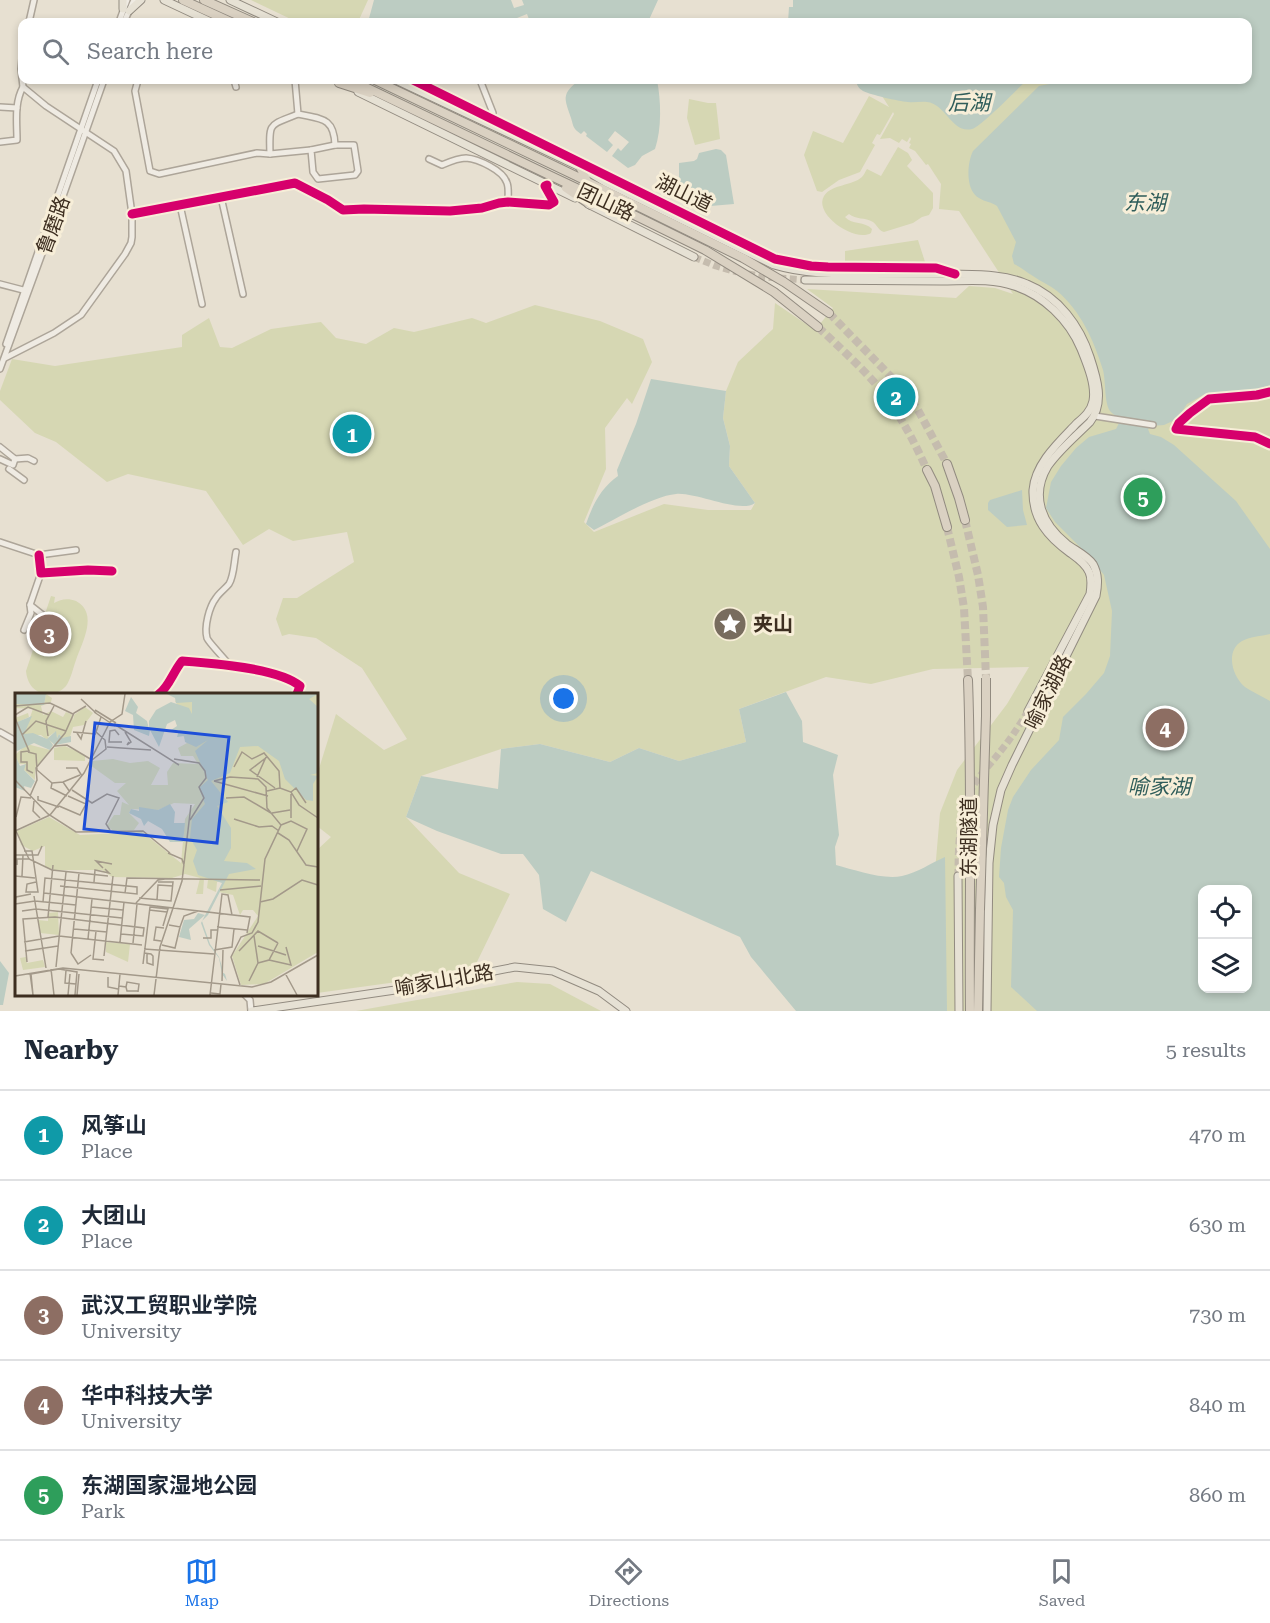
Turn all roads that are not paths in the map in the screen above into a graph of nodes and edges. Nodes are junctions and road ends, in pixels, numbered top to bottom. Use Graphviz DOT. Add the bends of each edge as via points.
graph roads {
  1 [pos="34,0"];
  2 [pos="125,0"];
  3 [pos="134,0"];
  4 [pos="141,0"];
  5 [pos="183,0"];
  6 [pos="204,0"];
  7 [pos="230,0"];
  8 [pos="166,1"];
  9 [pos="126,10"];
  10 [pos="30,18"];
  11 [pos="121,18"];
  12 [pos="125,18"];
  13 [pos="202,18"];
  14 [pos="222,18"];
  15 [pos="244,18"];
  16 [pos="268,18"];
  17 [pos="23,84"];
  18 [pos="97,84"];
  19 [pos="102,84"];
  20 [pos="137,84"];
  21 [pos="235,84"];
  22 [pos="295,84"];
  23 [pos="341,84"];
  24 [pos="344,84"];
  25 [pos="360,84"];
  26 [pos="384,84"];
  27 [pos="395,84"];
  28 [pos="405,84"];
  29 [pos="421,84"];
  30 [pos="482,84"];
  31 [pos="23,87"];
  32 [pos="236,87"];
  33 [pos="414,98"];
  34 [pos="407,106"];
  35 [pos="0,107"];
  36 [pos="17,108"];
  37 [pos="298,114"];
  38 [pos="490,121"];
  39 [pos="83,132"];
  40 [pos="0,142"];
  41 [pos="335,145"];
  42 [pos="311,150"];
  43 [pos="270,154"];
  44 [pos="429,159"];
  45 [pos="549,175"];
  46 [pos="584,175"];
  47 [pos="547,185"];
  48 [pos="221,197"];
  49 [pos="508,202"];
  50 [pos="180,205"];
  51 [pos="591,205"];
  52 [pos="132,214"];
  53 [pos="694,257"];
  54 [pos="955,274"];
  55 [pos="805,280"];
  56 [pos="0,284"];
  57 [pos="27,291"];
  58 [pos="243,294"];
  59 [pos="202,304"];
  60 [pos="829,313"];
  61 [pos="818,327"];
  62 [pos="4,348"];
  63 [pos="5,358"];
  64 [pos="0,367"];
  65 [pos="1270,392"];
  66 [pos="1095,416"];
  67 [pos="1153,426"];
  68 [pos="1270,444"];
  69 [pos="0,447"];
  70 [pos="0,459"];
  71 [pos="34,461"];
  72 [pos="12,464"];
  73 [pos="947,464"];
  74 [pos="0,468"];
  75 [pos="927,470"];
  76 [pos="24,480"];
  77 [pos="965,520"];
  78 [pos="947,527"];
  79 [pos="0,542"];
  80 [pos="76,550"];
  81 [pos="236,552"];
  82 [pos="39,555"];
  83 [pos="112,571"];
  84 [pos="40,573"];
  85 [pos="30,605"];
  86 [pos="44,616"];
  87 [pos="24,630"];
  88 [pos="231,667"];
  89 [pos="986,678"];
  90 [pos="968,680"];
  91 [pos="160,693"];
  92 [pos="297,693"];
  93 [pos="1028,711"];
  94 [pos="0,732"];
  95 [pos="15,740"];
  96 [pos="958,876"];
  97 [pos="970,970"];
  98 [pos="978,995"];
  99 [pos="246,996"];
  100 [pos="959,1007"];
  101 [pos="251,1011"];
  102 [pos="278,1011"];
  103 [pos="618,1011"];
  104 [pos="626,1011"];
  105 [pos="970,1011"];
  106 [pos="978,1011"];
  107 [pos="987,1011"];
  1 -- 10 [label="street"];
  2 -- 9 [label="main road"];
  3 -- 9 [label="street"];
  4 -- 9 [label="main road"];
  5 -- 14 [label="highway"];
  6 -- 15 [label="highway"];
  7 -- 16 [label="main road"];
  8 -- 13 [label="main road"];
  9 -- 11 [label="street"];
  9 -- 12 [label="street"];
  17 -- 31 [label="street"];
  18 -- 39 [label="street, 鲁磨路"];
  19 -- 39 [label="street, 鲁磨路"];
  20 -- 43 [label="street" via="150,171 159,174 257,153"];
  21 -- 32 [label="street"];
  22 -- 37 [label="street"];
  23 -- 47 [label="main road, 团山路"];
  24 -- 34 [label="highway"];
  25 -- 34 [label="highway, 团山路"];
  26 -- 33 [label="highway, 团山路"];
  27 -- 33 [label="highway" via="412,92"];
  28 -- 38 [label="main road, 团山路"];
  29 -- 38 [label="street, 湖山道"];
  30 -- 38 [label="street" via="493,113"];
  31 -- 36 [label="street"];
  31 -- 39 [label="street"];
  33 -- 46 [label="highway, 团山路"];
  34 -- 45 [label="highway, 团山路"];
  35 -- 36 [label="street"];
  36 -- 40 [label="street" via="17,140"];
  37 -- 41 [label="street" via="327,120"];
  37 -- 43 [label="street" via="274,124 269,131"];
  38 -- 46 [label="main road, 团山路"];
  38 -- 54 [label="street, 湖山道" via="775,259 828,267 936,268"];
  39 -- 52 [label="street" via="114,151 122,162"];
  39 -- 57 [label="street, 鲁磨路"];
  41 -- 42 [label="street"];
  41 -- 42 [label="street" via="354,145 358,171 355,175 318,179 313,172"];
  42 -- 43 [label="street"];
  44 -- 49 [label="street" via="442,165 464,158 500,173 508,184"];
  45 -- 51 [label="highway"];
  45 -- 61 [label="highway, 团山路" via="730,265 774,292"];
  46 -- 54 [label="main road, 团山路" via="780,267 822,274"];
  46 -- 60 [label="highway, 团山路" via="743,258"];
  47 -- 49 [label="street" via="554,202 549,205"];
  47 -- 51 [label="main road, 团山路"];
  48 -- 49 [label="street" via="295,183 343,210 450,211"];
  48 -- 50 [label="street"];
  48 -- 58 [label="street"];
  50 -- 52 [label="street"];
  50 -- 59 [label="street"];
  51 -- 53 [label="main road, 团山路"];
  52 -- 63 [label="street" via="131,243 81,315"];
  54 -- 66 [label="main road, 团山路" via="1016,280 1046,294 1066,312 1079,331 1095,370 1099,394"];
  55 -- 93 [label="main road, 喻家湖路" via="1012,285 1054,310 1078,343 1088,368 1093,403 1054,447 1035,479 1033,496 1041,525 1090,573 1090,594"];
  56 -- 57 [label="street"];
  57 -- 62 [label="street, 鲁磨路"];
  62 -- 63 [label="street, 鲁磨路"];
  62 -- 64 [label="street, 鲁磨路"];
  63 -- 64 [label="street, 鲁磨路"];
  65 -- 68 [label="street" via="1209,399 1176,429 1255,437"];
  66 -- 67 [label="street"];
  66 -- 98 [label="main road, 喻家湖路" via="1050,464 1040,489 1046,521 1059,537 1092,562 1098,584 1096,596 1001,790 993,825"];
  69 -- 72 [label="street"];
  70 -- 72 [label="street"];
  71 -- 72 [label="street" via="28,458"];
  72 -- 74 [label="street"];
  72 -- 76 [label="street"];
  73 -- 77 [label="highway"];
  75 -- 78 [label="highway"];
  79 -- 82 [label="street"];
  80 -- 82 [label="street"];
  81 -- 88 [label="street" via="230,583 216,598 206,631 210,644"];
  82 -- 84 [label="street"];
  83 -- 84 [label="street"];
  84 -- 85 [label="street"];
  85 -- 86 [label="street"];
  85 -- 87 [label="street"];
  88 -- 91 [label="street" via="182,661"];
  88 -- 92 [label="street" via="294,680 300,686"];
  89 -- 98 [label="highway, 东湖隧道, bridge"];
  90 -- 97 [label="highway, 东湖隧道"];
  94 -- 95 [label="street"];
  96 -- 100 [label="main road"];
  97 -- 98 [label="highway, 东湖隧道"];
  97 -- 100 [label="main road"];
  98 -- 105 [label="highway"];
  98 -- 106 [label="highway"];
  98 -- 107 [label="main road, 喻家湖路"];
  99 -- 101 [label="street"];
  101 -- 104 [label="main road, 喻家山北路" via="515,967 553,971 599,991"];
  102 -- 103 [label="main road, 喻家山北路" via="403,993 515,971 552,976 596,995"];
}
